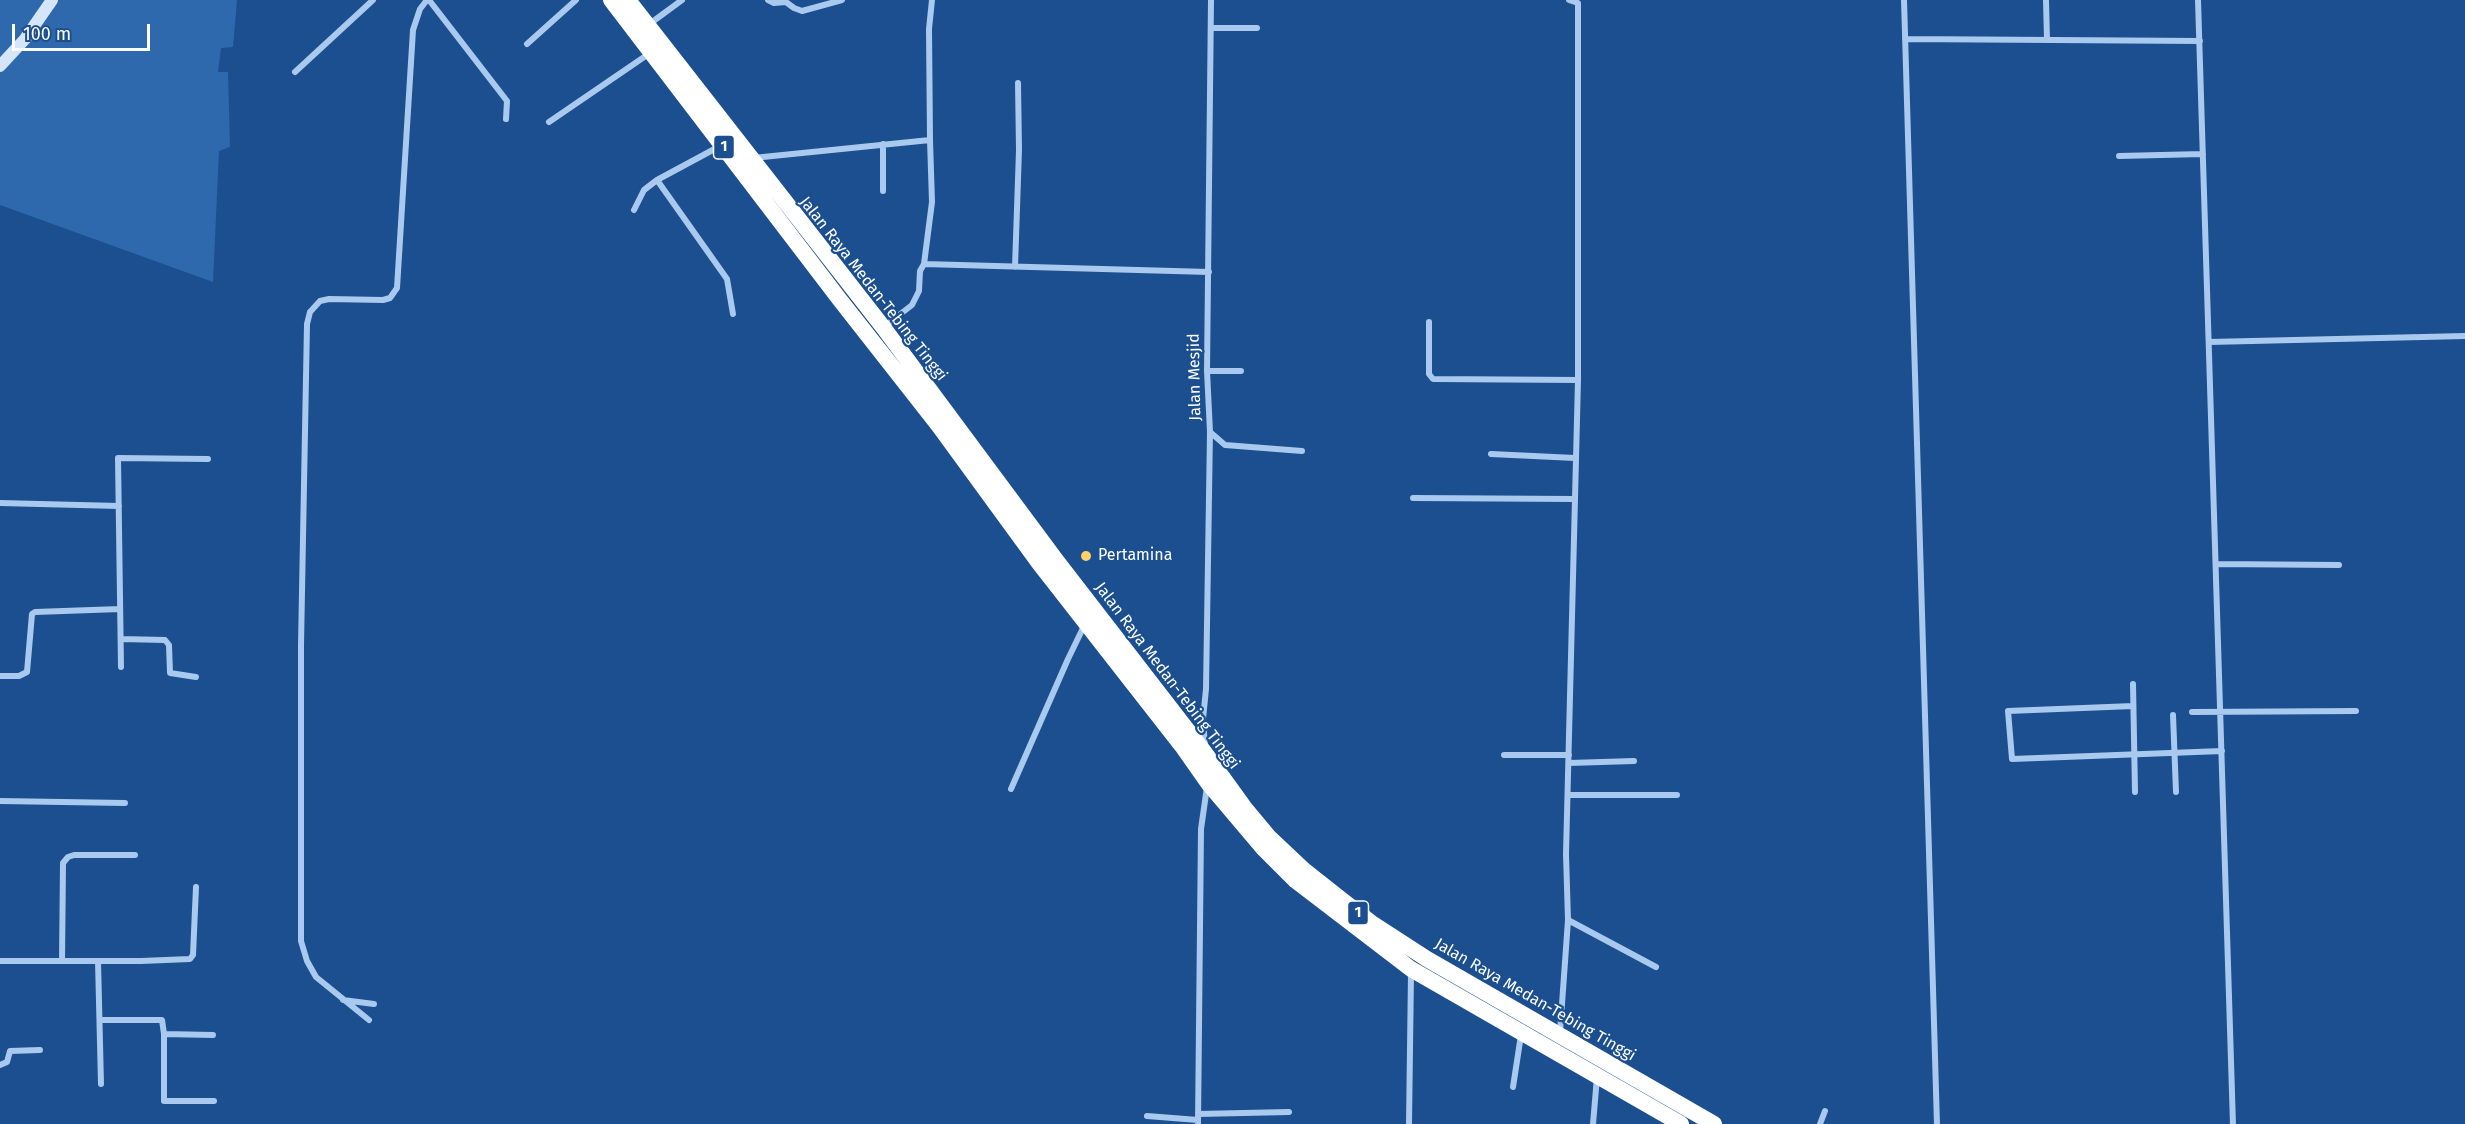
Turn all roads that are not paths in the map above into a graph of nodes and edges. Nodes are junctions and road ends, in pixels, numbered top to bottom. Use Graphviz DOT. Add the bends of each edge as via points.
graph roads {
  1 [pos="52,0"];
  2 [pos="373,0"];
  3 [pos="428,0"];
  4 [pos="576,0"];
  5 [pos="611,0"];
  6 [pos="628,0"];
  7 [pos="682,0"];
  8 [pos="768,0"];
  9 [pos="932,0"];
  10 [pos="1211,0"];
  11 [pos="1569,0"];
  12 [pos="1904,0"];
  13 [pos="2046,0"];
  14 [pos="2198,0"];
  15 [pos="840,1"];
  16 [pos="647,26"];
  17 [pos="1211,28"];
  18 [pos="1257,28"];
  19 [pos="1905,39"];
  20 [pos="2047,40"];
  21 [pos="2200,41"];
  22 [pos="526,44"];
  23 [pos="651,51"];
  24 [pos="0,66"];
  25 [pos="295,72"];
  26 [pos="1018,83"];
  27 [pos="506,119"];
  28 [pos="549,122"];
  29 [pos="930,140"];
  30 [pos="883,144"];
  31 [pos="722,145"];
  32 [pos="2203,154"];
  33 [pos="2119,156"];
  34 [pos="749,158"];
  35 [pos="657,180"];
  36 [pos="883,191"];
  37 [pos="634,210"];
  38 [pos="924,264"];
  39 [pos="1015,267"];
  40 [pos="1209,272"];
  41 [pos="842,290"];
  42 [pos="733,314"];
  43 [pos="1429,322"];
  44 [pos="883,327"];
  45 [pos="2465,336"];
  46 [pos="2209,342"];
  47 [pos="1207,371"];
  48 [pos="1241,371"];
  49 [pos="1578,380"];
  50 [pos="1210,432"];
  51 [pos="1302,451"];
  52 [pos="1491,454"];
  53 [pos="1575,458"];
  54 [pos="208,459"];
  55 [pos="1413,498"];
  56 [pos="1574,499"];
  57 [pos="0,503"];
  58 [pos="119,506"];
  59 [pos="2216,564"];
  60 [pos="2339,565"];
  61 [pos="120,609"];
  62 [pos="1087,622"];
  63 [pos="121,639"];
  64 [pos="121,667"];
  65 [pos="0,676"];
  66 [pos="195,677"];
  67 [pos="2133,684"];
  68 [pos="2133,706"];
  69 [pos="2221,711"];
  70 [pos="2356,711"];
  71 [pos="2192,712"];
  72 [pos="2173,715"];
  73 [pos="2222,751"];
  74 [pos="1205,753"];
  75 [pos="2174,753"];
  76 [pos="2134,754"];
  77 [pos="1504,755"];
  78 [pos="1569,755"];
  79 [pos="1634,761"];
  80 [pos="1569,763"];
  81 [pos="1208,783"];
  82 [pos="1011,789"];
  83 [pos="2135,792"];
  84 [pos="2176,792"];
  85 [pos="1568,795"];
  86 [pos="1677,795"];
  87 [pos="0,801"];
  88 [pos="125,803"];
  89 [pos="135,855"];
  90 [pos="196,887"];
  91 [pos="1568,920"];
  92 [pos="0,961"];
  93 [pos="62,961"];
  94 [pos="98,961"];
  95 [pos="1656,967"];
  96 [pos="1411,969"];
  97 [pos="342,1000"];
  98 [pos="374,1004"];
  99 [pos="100,1020"];
  100 [pos="369,1020"];
  101 [pos="1521,1031"];
  102 [pos="164,1035"];
  103 [pos="213,1035"];
  104 [pos="1560,1035"];
  105 [pos="40,1050"];
  106 [pos="0,1065"];
  107 [pos="1597,1076"];
  108 [pos="101,1084"];
  109 [pos="1514,1087"];
  110 [pos="214,1101"];
  111 [pos="1825,1111"];
  112 [pos="1289,1112"];
  113 [pos="1147,1116"];
  114 [pos="1198,1119"];
  115 [pos="1409,1124"];
  116 [pos="1593,1124"];
  117 [pos="1681,1124"];
  118 [pos="1714,1124"];
  119 [pos="1820,1124"];
  120 [pos="1937,1124"];
  121 [pos="2233,1124"];
  1 -- 24 [label="street"];
  2 -- 25 [label="street"];
  3 -- 27 [label="street" via="507,101"];
  3 -- 97 [label="street" via="420,9 413,30 397,288 390,298 383,300 320,302 310,312 307,324 301,941 316,977"];
  4 -- 22 [label="street"];
  5 -- 23 [label="highway, Jalan Raya Medan-Tebing Tinggi / 1"];
  6 -- 16 [label="highway, Jalan Raya Medan-Tebing Tinggi / 1"];
  7 -- 16 [label="street"];
  8 -- 15 [label="street" via="786,2 802,11"];
  9 -- 29 [label="street"];
  10 -- 17 [label="street, Jalan Mesjid"];
  11 -- 49 [label="street" via="1578,3"];
  12 -- 19 [label="street"];
  13 -- 20 [label="street"];
  14 -- 21 [label="street"];
  16 -- 34 [label="highway, Jalan Raya Medan-Tebing Tinggi / 1"];
  17 -- 18 [label="street"];
  17 -- 40 [label="street, Jalan Mesjid"];
  19 -- 20 [label="street"];
  19 -- 120 [label="street"];
  20 -- 21 [label="street"];
  21 -- 32 [label="street"];
  23 -- 28 [label="street"];
  23 -- 31 [label="highway, Jalan Raya Medan-Tebing Tinggi / 1"];
  26 -- 39 [label="street"];
  29 -- 30 [label="street"];
  29 -- 38 [label="street" via="932,202"];
  30 -- 34 [label="street"];
  30 -- 36 [label="street"];
  31 -- 35 [label="street"];
  31 -- 41 [label="highway, Jalan Raya Medan-Tebing Tinggi / 1"];
  32 -- 33 [label="street"];
  32 -- 46 [label="street"];
  34 -- 41 [label="highway, Jalan Raya Medan-Tebing Tinggi / 1"];
  35 -- 37 [label="street" via="644,190"];
  35 -- 42 [label="street" via="727,279"];
  38 -- 39 [label="street"];
  38 -- 44 [label="street" via="916,300"];
  39 -- 40 [label="street"];
  40 -- 47 [label="street, Jalan Mesjid"];
  41 -- 44 [label="highway, Jalan Raya Medan-Tebing Tinggi / 1"];
  41 -- 62 [label="highway, Jalan Raya Medan-Tebing Tinggi / 1" via="1032,554"];
  43 -- 49 [label="street" via="1429,374 1433,379"];
  44 -- 74 [label="highway, Jalan Raya Medan-Tebing Tinggi / 1"];
  45 -- 46 [label="street"];
  46 -- 59 [label="street"];
  47 -- 48 [label="street"];
  47 -- 50 [label="street, Jalan Mesjid"];
  49 -- 53 [label="street"];
  50 -- 51 [label="street" via="1225,445"];
  50 -- 74 [label="street, Jalan Mesjid"];
  52 -- 53 [label="street"];
  53 -- 56 [label="street"];
  54 -- 58 [label="street" via="119,457"];
  55 -- 56 [label="street"];
  56 -- 78 [label="street"];
  57 -- 58 [label="street"];
  58 -- 61 [label="street"];
  59 -- 60 [label="street"];
  59 -- 69 [label="street"];
  61 -- 63 [label="street"];
  61 -- 65 [label="street" via="34,612 27,672"];
  62 -- 81 [label="highway, Jalan Raya Medan-Tebing Tinggi / 1"];
  62 -- 82 [label="street"];
  63 -- 64 [label="street"];
  63 -- 66 [label="street" via="165,640 169,645 170,673"];
  67 -- 68 [label="street"];
  68 -- 76 [label="street"];
  68 -- 76 [label="street" via="2008,711 2012,759"];
  69 -- 70 [label="street"];
  69 -- 71 [label="street"];
  69 -- 73 [label="street"];
  72 -- 75 [label="street"];
  73 -- 75 [label="street"];
  73 -- 121 [label="street"];
  74 -- 104 [label="highway, Jalan Raya Medan-Tebing Tinggi / 1" via="1269,837 1304,870 1427,959"];
  75 -- 76 [label="street"];
  75 -- 84 [label="street"];
  76 -- 83 [label="street"];
  77 -- 78 [label="street"];
  78 -- 80 [label="street"];
  79 -- 80 [label="street"];
  80 -- 85 [label="street"];
  81 -- 96 [label="highway, Jalan Raya Medan-Tebing Tinggi / 1" via="1296,880"];
  81 -- 114 [label="street" via="1201,829"];
  85 -- 86 [label="street"];
  85 -- 91 [label="street"];
  87 -- 88 [label="street"];
  89 -- 93 [label="street" via="74,855 63,863"];
  90 -- 94 [label="street" via="192,958"];
  91 -- 95 [label="street"];
  91 -- 104 [label="street"];
  92 -- 93 [label="street"];
  93 -- 94 [label="street"];
  94 -- 99 [label="street"];
  96 -- 101 [label="highway, Jalan Raya Medan-Tebing Tinggi / 1"];
  96 -- 115 [label="street"];
  97 -- 98 [label="street"];
  97 -- 100 [label="street"];
  99 -- 102 [label="street" via="162,1020"];
  99 -- 108 [label="street"];
  101 -- 107 [label="highway, Jalan Raya Medan-Tebing Tinggi / 1"];
  101 -- 109 [label="street"];
  102 -- 103 [label="street"];
  102 -- 110 [label="street" via="165,1101"];
  104 -- 118 [label="highway, Jalan Raya Medan-Tebing Tinggi / 1"];
  105 -- 106 [label="street" via="10,1052 7,1062"];
  107 -- 116 [label="street"];
  107 -- 117 [label="highway, Jalan Raya Medan-Tebing Tinggi / 1"];
  111 -- 119 [label="street"];
  112 -- 114 [label="street"];
  113 -- 114 [label="street"];
}
